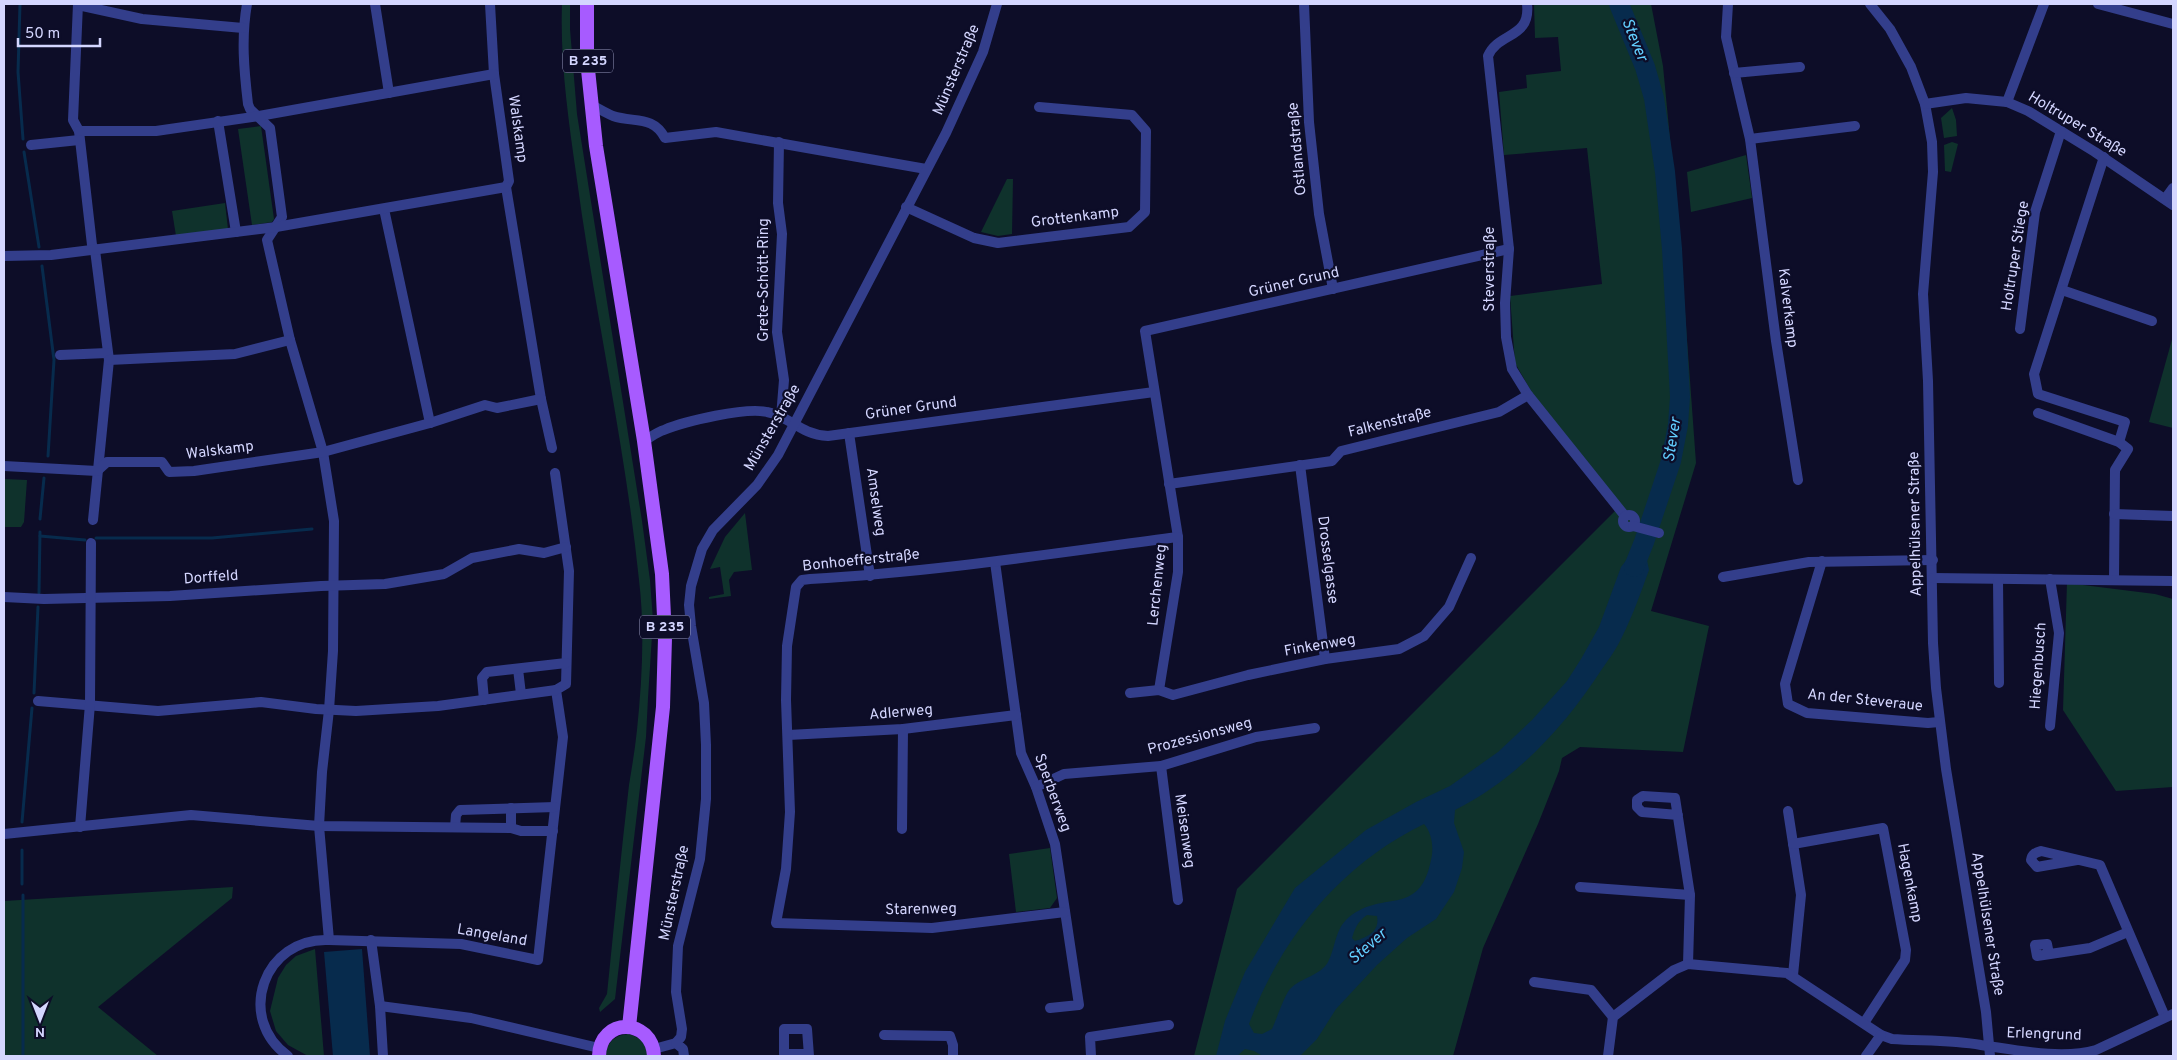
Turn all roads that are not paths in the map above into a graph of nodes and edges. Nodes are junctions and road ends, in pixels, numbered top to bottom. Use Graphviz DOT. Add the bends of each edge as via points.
graph roads {
  1 [pos="78,4"];
  2 [pos="248,4"];
  3 [pos="375,4"];
  4 [pos="490,4"];
  5 [pos="586,4"];
  6 [pos="997,4"];
  7 [pos="1304,4"];
  8 [pos="1527,4"];
  9 [pos="1728,4"];
  10 [pos="1870,4"];
  11 [pos="2044,4"];
  12 [pos="2098,4"];
  13 [pos="2173,24"];
  14 [pos="243,28"];
  15 [pos="1800,67"];
  16 [pos="1734,73"];
  17 [pos="494,74"];
  18 [pos="389,93"];
  19 [pos="2007,102"];
  20 [pos="1925,104"];
  21 [pos="592,105"];
  22 [pos="1039,107"];
  23 [pos="259,116"];
  24 [pos="218,121"];
  25 [pos="1855,126"];
  26 [pos="2061,130"];
  27 [pos="79,135"];
  28 [pos="1750,139"];
  29 [pos="779,142"];
  30 [pos="31,145"];
  31 [pos="2104,158"];
  32 [pos="926,169"];
  33 [pos="506,187"];
  34 [pos="2173,188"];
  35 [pos="2169,202"];
  36 [pos="906,207"];
  37 [pos="384,209"];
  38 [pos="276,227"];
  39 [pos="236,232"];
  40 [pos="1508,249"];
  41 [pos="96,250"];
  42 [pos="4,256"];
  43 [pos="1333,290"];
  44 [pos="2062,290"];
  45 [pos="2152,321"];
  46 [pos="2020,329"];
  47 [pos="290,340"];
  48 [pos="60,355"];
  49 [pos="108,357"];
  50 [pos="1154,392"];
  51 [pos="1528,395"];
  52 [pos="541,399"];
  53 [pos="2038,413"];
  54 [pos="781,417"];
  55 [pos="430,424"];
  56 [pos="794,425"];
  57 [pos="850,433"];
  58 [pos="644,441"];
  59 [pos="2119,442"];
  60 [pos="552,448"];
  61 [pos="323,452"];
  62 [pos="1300,465"];
  63 [pos="4,466"];
  64 [pos="97,471"];
  65 [pos="555,473"];
  66 [pos="1798,480"];
  67 [pos="1169,484"];
  68 [pos="2114,514"];
  69 [pos="2173,516"];
  70 [pos="93,520"];
  71 [pos="1658,533"];
  72 [pos="1178,537"];
  73 [pos="91,543"];
  74 [pos="566,547"];
  75 [pos="1471,558"];
  76 [pos="1932,560"];
  77 [pos="1822,561"];
  78 [pos="995,562"];
  79 [pos="870,576"];
  80 [pos="1723,577"];
  81 [pos="1933,578"];
  82 [pos="1998,579"];
  83 [pos="2050,579"];
  84 [pos="2114,580"];
  85 [pos="2173,581"];
  86 [pos="334,585"];
  87 [pos="4,597"];
  88 [pos="91,598"];
  89 [pos="1325,659"];
  90 [pos="566,663"];
  91 [pos="518,669"];
  92 [pos="1999,684"];
  93 [pos="556,690"];
  94 [pos="1159,690"];
  95 [pos="1130,693"];
  96 [pos="521,694"];
  97 [pos="484,700"];
  98 [pos="38,701"];
  99 [pos="90,704"];
  100 [pos="329,710"];
  101 [pos="1016,715"];
  102 [pos="1939,722"];
  103 [pos="2050,726"];
  104 [pos="1315,728"];
  105 [pos="903,729"];
  106 [pos="788,735"];
  107 [pos="1160,766"];
  108 [pos="1036,786"];
  109 [pos="555,807"];
  110 [pos="511,808"];
  111 [pos="1788,811"];
  112 [pos="1678,815"];
  113 [pos="319,826"];
  114 [pos="80,827"];
  115 [pos="455,827"];
  116 [pos="511,828"];
  117 [pos="902,829"];
  118 [pos="552,831"];
  119 [pos="4,834"];
  120 [pos="1793,844"];
  121 [pos="2077,860"];
  122 [pos="1580,887"];
  123 [pos="1690,895"];
  124 [pos="1178,900"];
  125 [pos="1065,912"];
  126 [pos="776,923"];
  127 [pos="2128,932"];
  128 [pos="329,940"];
  129 [pos="371,940"];
  130 [pos="2049,954"];
  131 [pos="1688,964"];
  132 [pos="1793,975"];
  133 [pos="1534,982"];
  134 [pos="380,1006"];
  135 [pos="1050,1008"];
  136 [pos="2169,1015"];
  137 [pos="1613,1017"];
  138 [pos="1864,1023"];
  139 [pos="1169,1025"];
  140 [pos="629,1027"];
  141 [pos="884,1035"];
  142 [pos="1881,1035"];
  143 [pos="676,1043"];
  144 [pos="599,1052"];
  145 [pos="654,1052"];
  146 [pos="1990,1052"];
  147 [pos="2098,1053"];
  148 [pos="783,1055"];
  149 [pos="808,1055"];
  150 [pos="288,1056"];
  151 [pos="383,1056"];
  152 [pos="684,1056"];
  153 [pos="953,1056"];
  154 [pos="1091,1056"];
  155 [pos="1608,1056"];
  156 [pos="1866,1056"];
  1 -- 14 [label="street" via="142,19"];
  1 -- 27 [label="street" via="74,120"];
  2 -- 14 [label="street"];
  3 -- 18 [label="street"];
  4 -- 17 [label="street, Walskamp"];
  5 -- 21 [label="main road, B 235"];
  6 -- 32 [label="street, Münsterstraße" via="966,91"];
  7 -- 43 [label="street, Ostlandstraße" via="1308,122 1319,214"];
  8 -- 40 [label="street, Steverstraße" via="1527,19 1523,26 1516,34 1493,46 1488,56"];
  9 -- 16 [label="street, Kalverkamp" via="1726,37"];
  10 -- 20 [label="street, Appelhülsener Straße" via="1905,52"];
  11 -- 19 [label="street"];
  12 -- 13 [label="street"];
  14 -- 23 [label="street" via="248,104"];
  15 -- 16 [label="street"];
  16 -- 28 [label="street, Kalverkamp"];
  17 -- 18 [label="street"];
  17 -- 33 [label="street, Walskamp" via="509,182"];
  18 -- 23 [label="street"];
  19 -- 20 [label="street, Holtruper Straße" via="1966,98"];
  19 -- 26 [label="street, Holtruper Straße"];
  20 -- 76 [label="street, Appelhülsener Straße" via="1933,159 1923,294"];
  21 -- 29 [label="street" via="612,115 649,123 659,128 665,138 716,132"];
  21 -- 58 [label="main road, B 235"];
  22 -- 36 [label="street, Grottenkamp" via="1132,115 1146,131 1145,212 1129,227 998,243 974,238"];
  23 -- 24 [label="street"];
  23 -- 38 [label="street" via="270,128 282,217"];
  24 -- 27 [label="street" via="156,130"];
  24 -- 39 [label="street"];
  25 -- 28 [label="street"];
  26 -- 31 [label="street, Holtruper Straße"];
  26 -- 46 [label="street, Holtruper Stiege" via="2035,212"];
  27 -- 30 [label="street"];
  27 -- 41 [label="street" via="92,245"];
  28 -- 66 [label="street, Kalverkamp" via="1776,342"];
  29 -- 32 [label="street"];
  29 -- 54 [label="street, Grete-Schött-Ring" via="778,203 782,234 778,332 784,380"];
  31 -- 35 [label="street, Holtruper Straße"];
  31 -- 44 [label="street"];
  32 -- 36 [label="street, Münsterstraße"];
  33 -- 37 [label="street"];
  33 -- 52 [label="street, Walskamp"];
  34 -- 35 [label="street"];
  36 -- 56 [label="street, Münsterstraße"];
  37 -- 38 [label="street"];
  37 -- 55 [label="street"];
  38 -- 39 [label="street"];
  38 -- 47 [label="street" via="268,240"];
  39 -- 41 [label="street"];
  40 -- 43 [label="street, Grüner Grund"];
  40 -- 51 [label="street, Steverstraße" via="1506,337 1512,368"];
  41 -- 42 [label="street"];
  41 -- 49 [label="street"];
  43 -- 50 [label="street, Grüner Grund" via="1145,331"];
  44 -- 45 [label="street"];
  44 -- 59 [label="street" via="2034,374 2038,394 2125,422"];
  47 -- 49 [label="street" via="235,354"];
  47 -- 61 [label="street"];
  48 -- 49 [label="street"];
  49 -- 64 [label="street"];
  50 -- 57 [label="street, Grüner Grund"];
  50 -- 67 [label="street, Grüner Grund"];
  51 -- 62 [label="street, Falkenstraße" via="1499,412 1341,451 1332,461"];
  51 -- 71 [label="street, Steverstraße" via="1625,516 1634,516 1635,526"];
  52 -- 55 [label="street, Walskamp" via="497,408 485,405"];
  52 -- 60 [label="street, Walskamp"];
  53 -- 59 [label="street"];
  54 -- 56 [label="street"];
  54 -- 58 [label="street" via="767,411 748,411 685,423"];
  55 -- 61 [label="street, Walskamp"];
  56 -- 57 [label="street, Grüner Grund" via="817,435"];
  56 -- 143 [label="street, Münsterstraße" via="757,485 713,530 699,557 690,586 691,626 704,703 706,799 700,859 678,946 676,992 682,1029"];
  57 -- 79 [label="street, Amselweg"];
  58 -- 140 [label="main road, B 235" via="662,574 665,663"];
  59 -- 68 [label="street" via="2128,449 2115,470"];
  61 -- 64 [label="street, Walskamp" via="194,471 170,472 162,462 107,462"];
  61 -- 86 [label="street" via="334,520"];
  62 -- 67 [label="street, Falkenstraße"];
  62 -- 89 [label="street, Drosselgasse"];
  63 -- 64 [label="street, Walskamp"];
  64 -- 70 [label="street"];
  65 -- 74 [label="street"];
  67 -- 72 [label="street, Lerchenweg"];
  68 -- 69 [label="street"];
  68 -- 84 [label="street"];
  72 -- 78 [label="street, Bonhoefferstraße"];
  72 -- 94 [label="street, Lerchenweg" via="1178,572"];
  73 -- 88 [label="street"];
  74 -- 86 [label="street, Dorffeld" via="544,553 519,550 472,558 444,574 386,584"];
  74 -- 90 [label="street" via="569,571"];
  75 -- 89 [label="street, Finkenweg" via="1449,607 1424,636 1399,649"];
  76 -- 77 [label="street"];
  76 -- 81 [label="street, Appelhülsener Straße"];
  77 -- 80 [label="street"];
  77 -- 102 [label="street, An der Steveraue" via="1786,684 1788,704 1806,713"];
  78 -- 79 [label="street, Bonhoefferstraße"];
  78 -- 101 [label="street, Sperberweg"];
  79 -- 106 [label="street, Bonhoefferstraße" via="802,580 796,587 787,646"];
  81 -- 82 [label="street"];
  81 -- 102 [label="street, Appelhülsener Straße" via="1933,643"];
  82 -- 83 [label="street"];
  82 -- 92 [label="street"];
  83 -- 84 [label="street"];
  83 -- 103 [label="street, Hiegenbusch" via="2059,633"];
  84 -- 85 [label="street"];
  86 -- 88 [label="street, Dorffeld"];
  86 -- 100 [label="street"];
  87 -- 88 [label="street, Dorffeld"];
  88 -- 99 [label="street"];
  89 -- 94 [label="street, Finkenweg" via="1173,695"];
  90 -- 91 [label="street"];
  90 -- 93 [label="street" via="566,684"];
  91 -- 96 [label="street"];
  91 -- 97 [label="street" via="487,672 482,678"];
  93 -- 96 [label="street"];
  93 -- 109 [label="street" via="563,737"];
  94 -- 95 [label="street, Finkenweg"];
  96 -- 97 [label="street"];
  97 -- 100 [label="street" via="356,712"];
  98 -- 99 [label="street"];
  99 -- 100 [label="street" via="158,711 261,702"];
  99 -- 114 [label="street"];
  100 -- 113 [label="street"];
  101 -- 105 [label="street, Adlerweg"];
  101 -- 108 [label="street, Sperberweg" via="1021,753"];
  102 -- 146 [label="street, Appelhülsener Straße"];
  104 -- 107 [label="street, Prozessionsweg" via="1256,738"];
  105 -- 106 [label="street, Adlerweg"];
  105 -- 117 [label="street"];
  106 -- 126 [label="street, Bonhoefferstraße" via="790,812 786,869"];
  107 -- 108 [label="street, Prozessionsweg" via="1064,774"];
  107 -- 124 [label="street, Meisenweg"];
  108 -- 125 [label="street, Sperberweg" via="1055,844"];
  109 -- 110 [label="street"];
  109 -- 118 [label="street"];
  110 -- 115 [label="street" via="460,810"];
  110 -- 116 [label="street"];
  111 -- 120 [label="street"];
  112 -- 123 [label="street"];
  113 -- 114 [label="street" via="191,815"];
  113 -- 115 [label="street"];
  113 -- 128 [label="street"];
  114 -- 119 [label="street"];
  115 -- 116 [label="street"];
  116 -- 118 [label="street"];
  118 -- 129 [label="street, Langeland" via="538,960 461,944"];
  120 -- 132 [label="street" via="1802,895"];
  120 -- 138 [label="street, Hagenkamp" via="1883,828 1906,950 1905,960"];
  121 -- 127 [label="street, Erlengrund" via="2100,866"];
  122 -- 123 [label="street"];
  123 -- 131 [label="street"];
  125 -- 126 [label="street, Starenweg" via="932,928"];
  125 -- 135 [label="street, Sperberweg" via="1079,1005"];
  127 -- 130 [label="street" via="2090,948"];
  127 -- 136 [label="street, Erlengrund"];
  128 -- 129 [label="street, Langeland"];
  128 -- 150 [label="street, Langeland" via="305,942 282,955 269,972 262,989 262,1020 274,1044"];
  129 -- 134 [label="street"];
  131 -- 132 [label="street" via="1781,971"];
  131 -- 137 [label="street" via="1674,970"];
  132 -- 138 [label="street"];
  133 -- 137 [label="street" via="1591,990"];
  134 -- 144 [label="street" via="471,1018"];
  134 -- 151 [label="street"];
  136 -- 147 [label="street, Erlengrund"];
  137 -- 155 [label="street"];
  138 -- 142 [label="street"];
  139 -- 154 [label="street" via="1090,1037"];
  140 -- 144 [label="main road" via="610,1032 603,1039"];
  140 -- 145 [label="main road" via="640,1030 649,1038"];
  141 -- 153 [label="street" via="950,1036"];
  142 -- 146 [label="street" via="1892,1039 1980,1044"];
  142 -- 156 [label="street"];
  143 -- 145 [label="street"];
  143 -- 152 [label="street" via="683,1049"];
  146 -- 147 [label="street, Erlengrund"];
  148 -- 149 [label="street"];
  148 -- 149 [label="street" via="784,1029 807,1029"];
}
